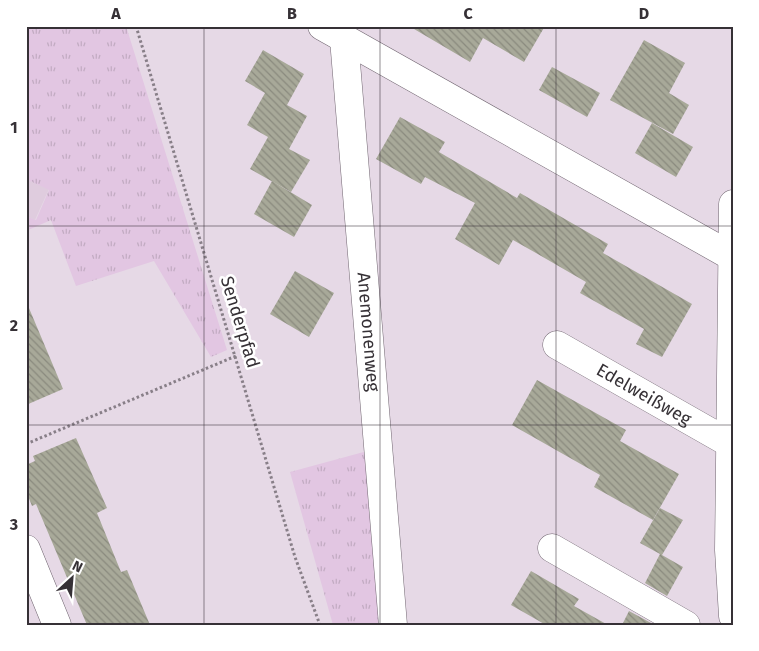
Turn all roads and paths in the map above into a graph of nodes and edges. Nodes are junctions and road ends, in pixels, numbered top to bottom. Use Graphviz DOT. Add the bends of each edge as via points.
graph roads {
  1 [pos="136,26"];
  2 [pos="333,32"];
  3 [pos="733,204"];
  4 [pos="731,256"];
  5 [pos="557,345"];
  6 [pos="236,356"];
  7 [pos="26,444"];
  8 [pos="731,444"];
  9 [pos="552,548"];
  10 [pos="26,549"];
  11 [pos="733,616"];
  12 [pos="57,625"];
  13 [pos="320,625"];
  14 [pos="393,625"];
  15 [pos="686,625"];
  1 -- 6 [label="path, Senderpfad"];
  2 -- 4 [label="street, Anemonenweg"];
  2 -- 14 [label="street, Anemonenweg"];
  3 -- 4 [label="street"];
  4 -- 8 [label="street"];
  5 -- 8 [label="street, Edelweißweg"];
  6 -- 7 [label="path"];
  6 -- 13 [label="path, Senderpfad" via="295,557"];
  8 -- 11 [label="street"];
  9 -- 15 [label="street"];
  10 -- 12 [label="street"];
}
